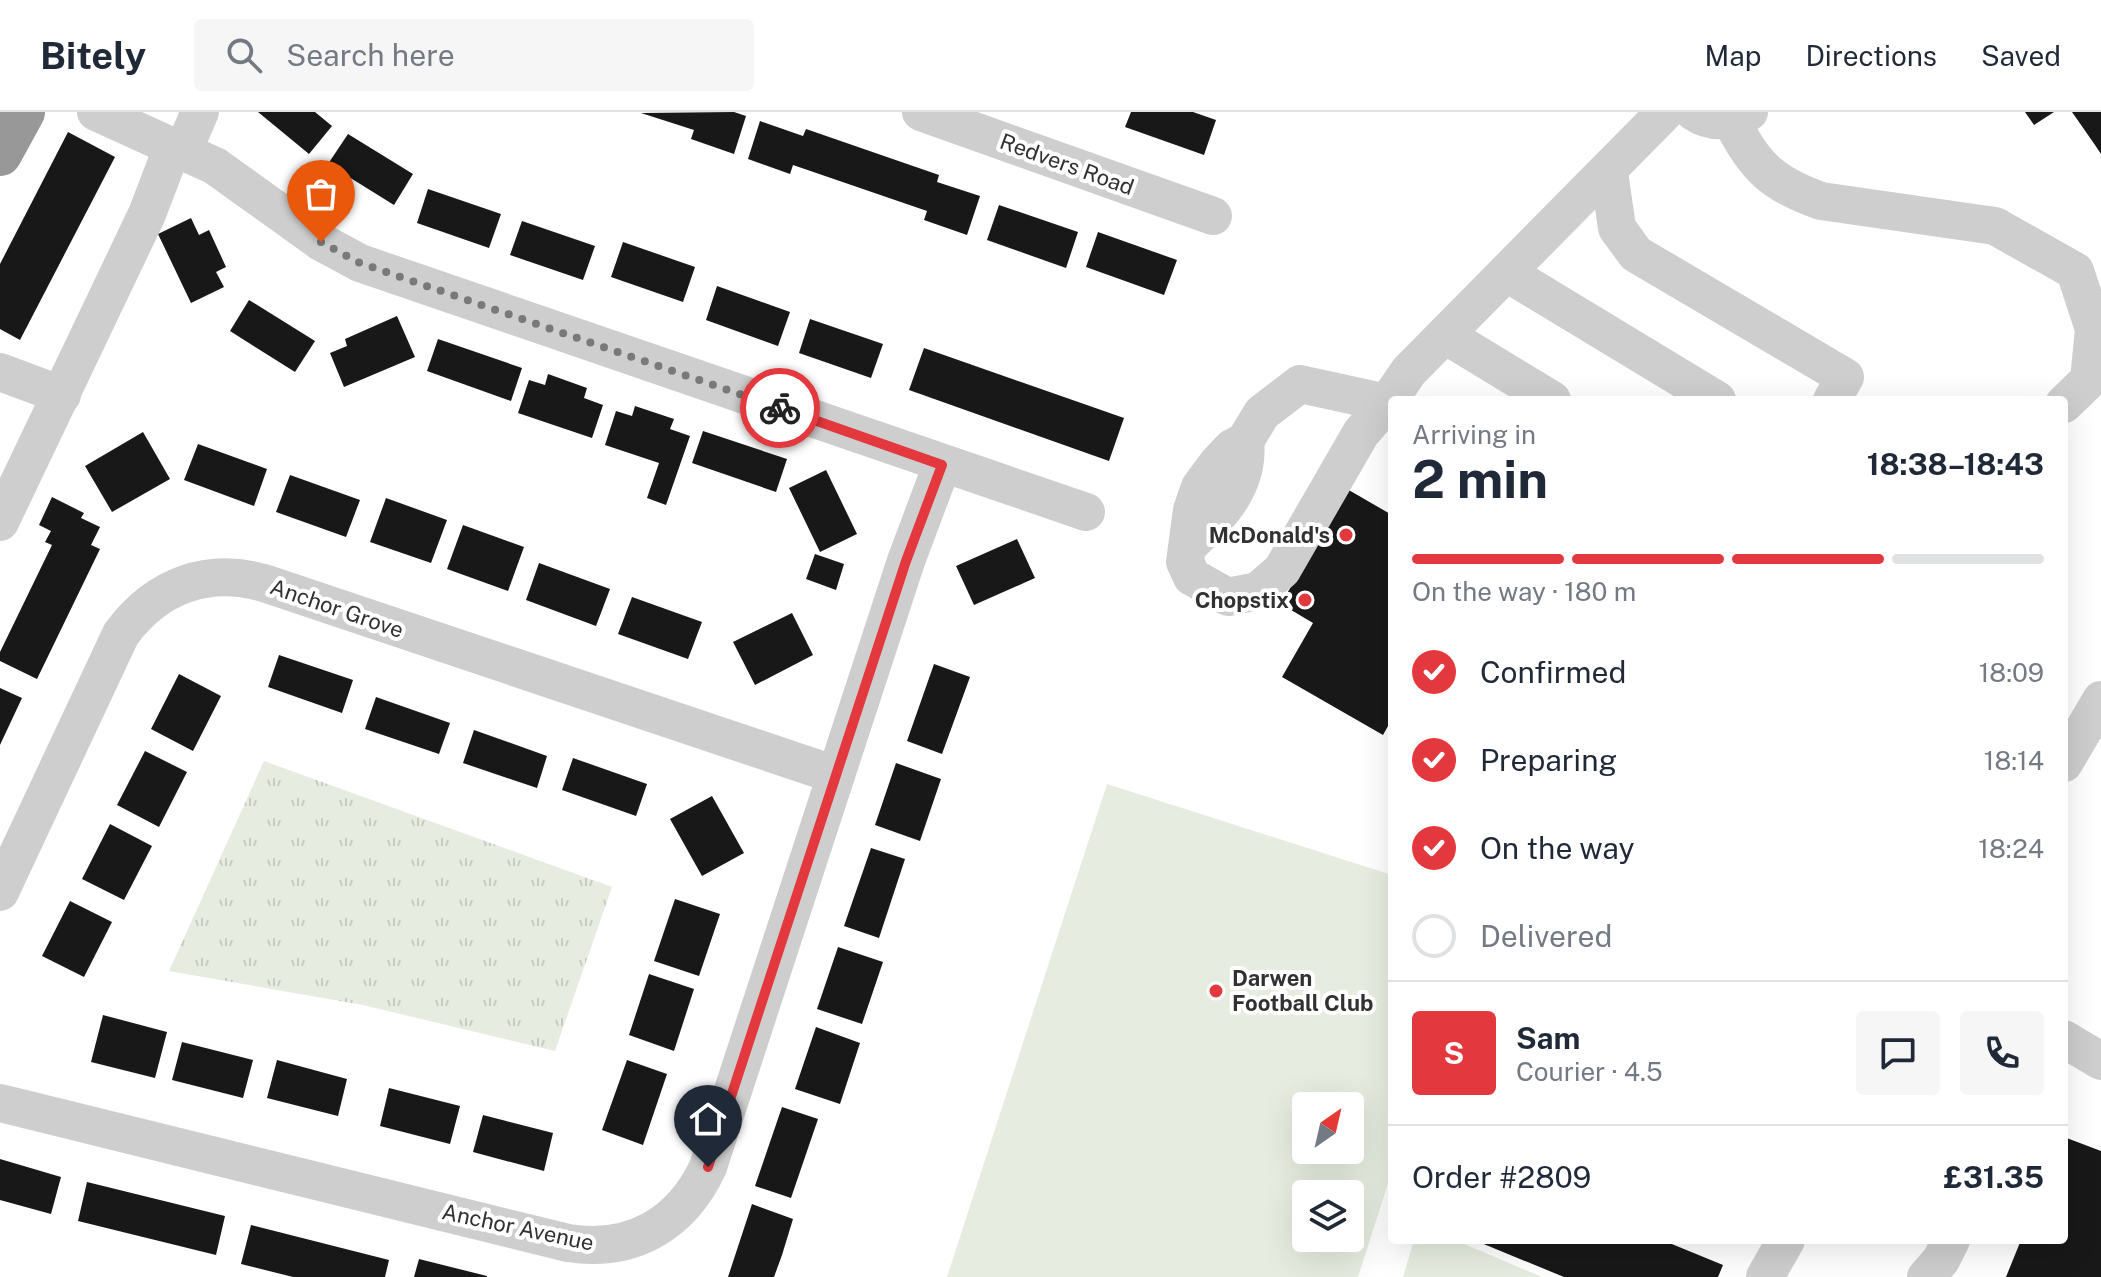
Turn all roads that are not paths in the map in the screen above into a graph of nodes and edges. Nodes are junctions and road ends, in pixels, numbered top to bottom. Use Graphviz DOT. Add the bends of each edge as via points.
graph roads {
  1 [pos="23,112"];
  2 [pos="96,112"];
  3 [pos="200,112"];
  4 [pos="921,112"];
  5 [pos="1665,112"];
  6 [pos="1694,112"];
  7 [pos="1740,116"];
  8 [pos="178,148"];
  9 [pos="0,154"];
  10 [pos="1609,172"];
  11 [pos="1213,216"];
  12 [pos="1507,273"];
  13 [pos="2093,296"];
  14 [pos="1445,335"];
  15 [pos="0,372"];
  16 [pos="1838,389"];
  17 [pos="62,395"];
  18 [pos="1395,396"];
  19 [pos="1545,396"];
  20 [pos="1710,396"];
  21 [pos="2068,400"];
  22 [pos="1388,406"];
  23 [pos="1388,407"];
  24 [pos="942,465"];
  25 [pos="1086,512"];
  26 [pos="0,522"];
  27 [pos="2101,700"];
  28 [pos="2068,756"];
  29 [pos="836,775"];
  30 [pos="0,892"];
  31 [pos="2068,1041"];
  32 [pos="2101,1061"];
  33 [pos="0,1103"];
  34 [pos="1949,1244"];
  35 [pos="1926,1277"];
  1 -- 9 [label="highway"];
  2 -- 8 [label="street"];
  3 -- 8 [label="street"];
  4 -- 11 [label="street, Redvers Road"];
  5 -- 10 [label="street"];
  6 -- 7 [label="street" via="1716,121"];
  7 -- 13 [label="street" via="1750,157 1794,192 1821,201 1995,226 2075,271"];
  8 -- 17 [label="street"];
  8 -- 24 [label="street" via="215,166 321,242 360,263"];
  10 -- 12 [label="street"];
  10 -- 16 [label="street" via="1617,228 1636,254"];
  12 -- 14 [label="street"];
  12 -- 20 [label="street"];
  13 -- 21 [label="street" via="2089,380"];
  14 -- 18 [label="street" via="1409,371"];
  14 -- 19 [label="street"];
  15 -- 17 [label="street"];
  17 -- 26 [label="street"];
  22 -- 23 [label="street" via="1300,384 1262,413 1245,441 1247,458 1239,486 1217,519 1190,544 1185,562 1192,577 1228,597 1258,591 1282,570 1361,433"];
  24 -- 25 [label="street"];
  24 -- 29 [label="street, Anchor Avenue"];
  27 -- 28 [label="street"];
  29 -- 30 [label="street, Anchor Grove" via="267,584 208,577 150,601 121,634"];
  29 -- 33 [label="street, Anchor Avenue" via="708,1167 683,1209 643,1237 606,1245 568,1243"];
  31 -- 32 [label="street"];
  34 -- 35 [label="street"];
}
